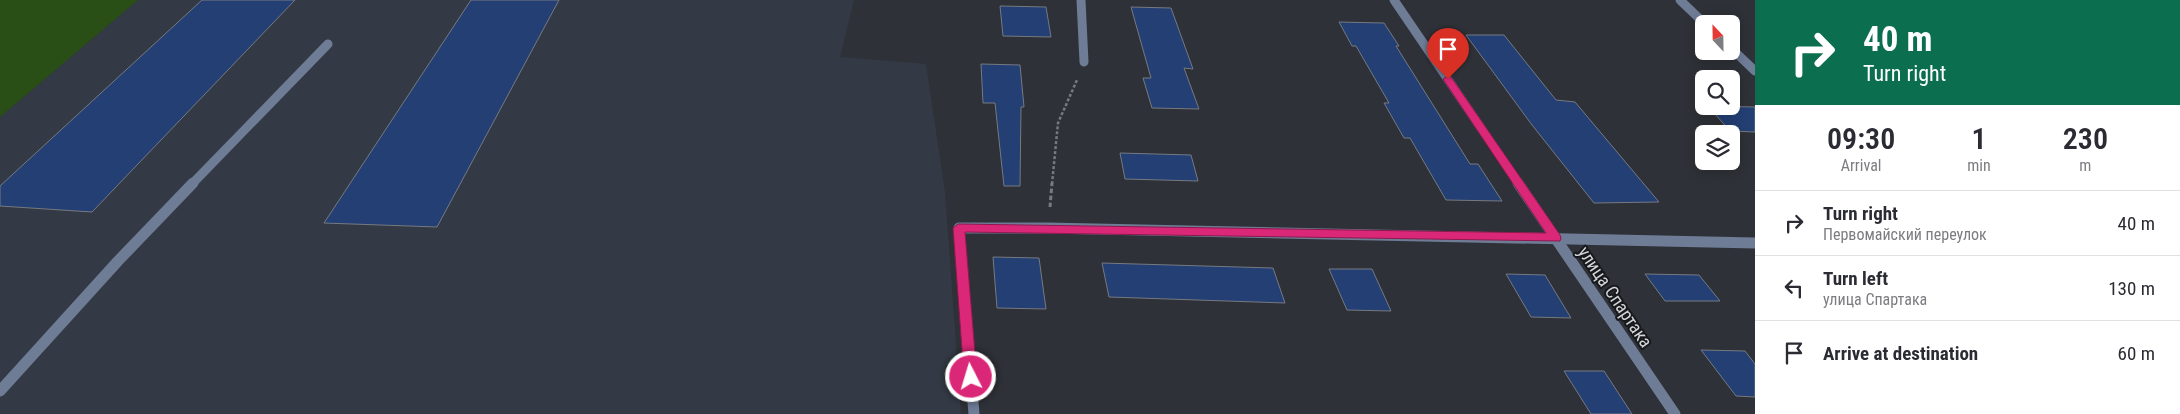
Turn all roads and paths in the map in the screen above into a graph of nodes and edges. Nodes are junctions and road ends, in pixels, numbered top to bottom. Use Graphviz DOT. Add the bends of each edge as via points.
graph roads {
  1 [pos="1081,0"];
  2 [pos="1394,0"];
  3 [pos="1680,0"];
  4 [pos="1696,15"];
  5 [pos="328,44"];
  6 [pos="1740,57"];
  7 [pos="1084,62"];
  8 [pos="1755,71"];
  9 [pos="1048,228"];
  10 [pos="1555,238"];
  11 [pos="1755,243"];
  12 [pos="0,391"];
  13 [pos="974,414"];
  14 [pos="1675,414"];
  1 -- 7 [label="street"];
  2 -- 10 [label="street, улица Спартака"];
  3 -- 4 [label="street"];
  5 -- 12 [label="street" via="118,261"];
  6 -- 8 [label="street"];
  7 -- 9 [label="path" via="1058,123"];
  9 -- 10 [label="street"];
  9 -- 13 [label="street" via="958,228"];
  10 -- 11 [label="street"];
  10 -- 14 [label="street, улица Спартака"];
}
